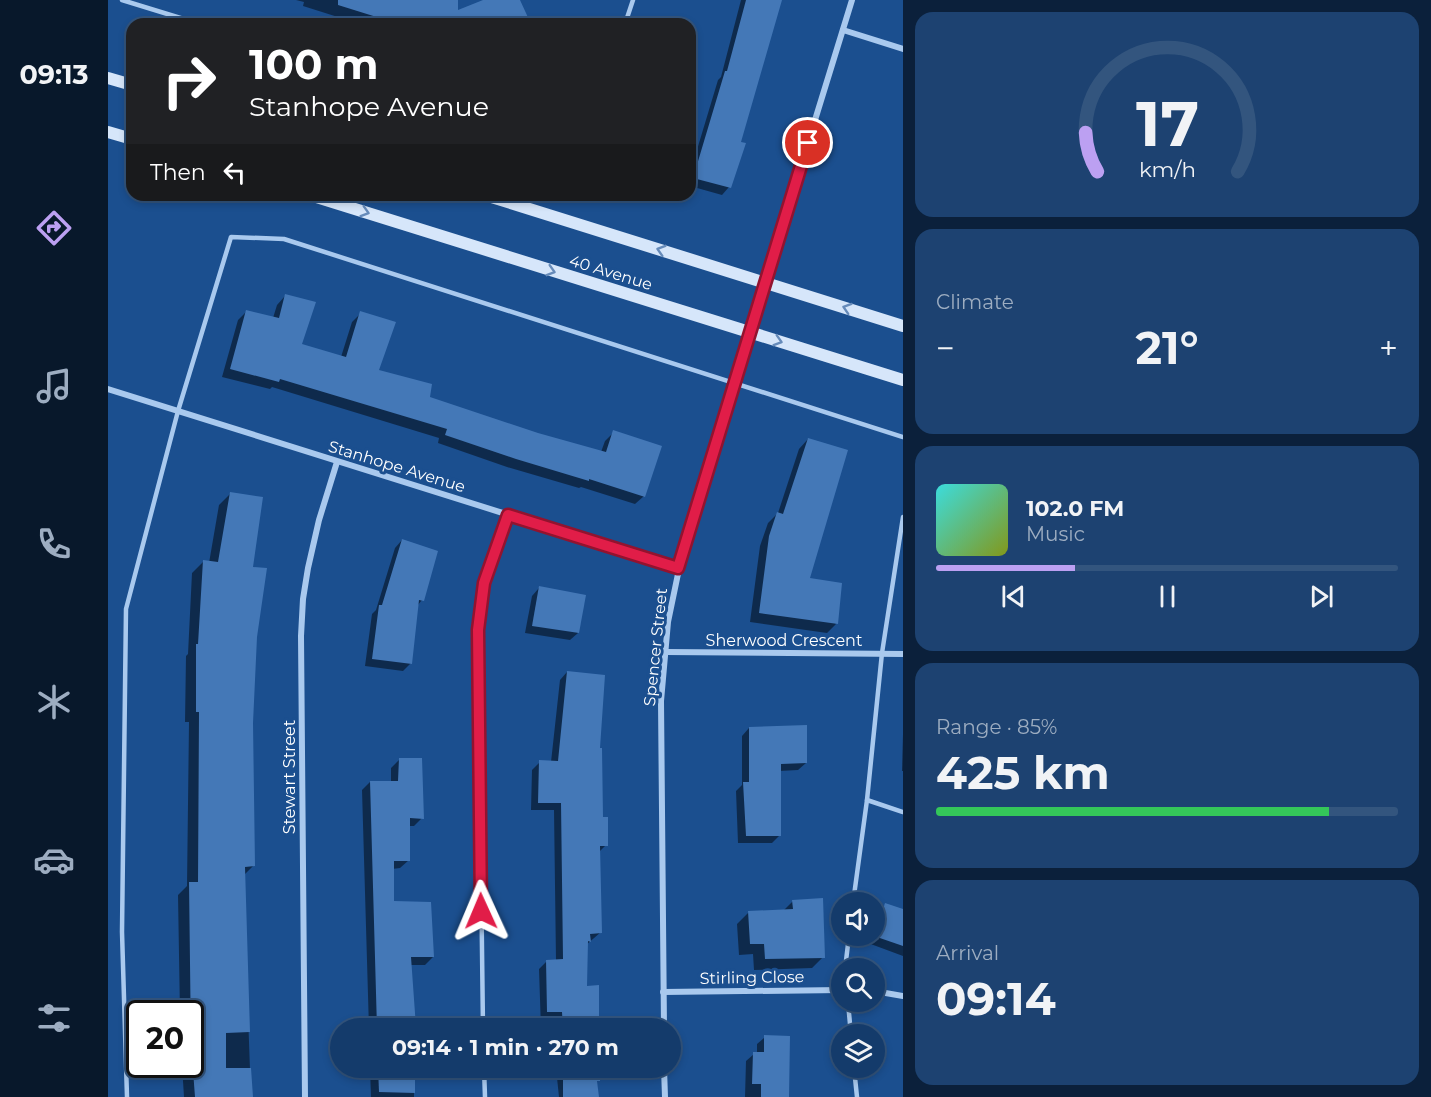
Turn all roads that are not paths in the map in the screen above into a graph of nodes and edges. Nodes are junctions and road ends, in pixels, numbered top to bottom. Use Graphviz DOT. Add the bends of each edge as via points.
graph roads {
  1 [pos="122,0"];
  2 [pos="633,0"];
  3 [pos="852,0"];
  4 [pos="180,18"];
  5 [pos="627,18"];
  6 [pos="843,30"];
  7 [pos="903,48"];
  8 [pos="108,78"];
  9 [pos="126,83"];
  10 [pos="108,132"];
  11 [pos="126,137"];
  12 [pos="328,201"];
  13 [pos="504,201"];
  14 [pos="766,282"];
  15 [pos="903,326"];
  16 [pos="750,333"];
  17 [pos="903,381"];
  18 [pos="735,383"];
  19 [pos="108,389"];
  20 [pos="177,411"];
  21 [pos="903,437"];
  22 [pos="337,462"];
  23 [pos="508,515"];
  24 [pos="903,517"];
  25 [pos="678,568"];
  26 [pos="665,652"];
  27 [pos="882,653"];
  28 [pos="903,654"];
  29 [pos="867,801"];
  30 [pos="903,812"];
  31 [pos="855,892"];
  32 [pos="831,990"];
  33 [pos="663,992"];
  34 [pos="885,994"];
  35 [pos="903,996"];
  36 [pos="483,1018"];
  37 [pos="664,1018"];
  38 [pos="484,1078"];
  39 [pos="664,1078"];
  40 [pos="855,1078"];
  41 [pos="127,1097"];
  42 [pos="305,1097"];
  43 [pos="485,1097"];
  44 [pos="665,1097"];
  45 [pos="857,1097"];
  1 -- 4 [label="lane"];
  2 -- 5 [label="lane"];
  3 -- 6 [label="street, Spencer Street"];
  6 -- 7 [label="street"];
  6 -- 14 [label="street, Spencer Street"];
  8 -- 9 [label="main road"];
  10 -- 11 [label="main road"];
  12 -- 16 [label="main road, 40 Avenue, one-way"];
  14 -- 13 [label="main road, one-way"];
  15 -- 14 [label="main road, one-way"];
  14 -- 16 [label="street, Spencer Street"];
  16 -- 17 [label="main road, 40 Avenue, one-way"];
  16 -- 18 [label="street, Spencer Street"];
  18 -- 20 [label="lane" via="284,239 231,237"];
  18 -- 21 [label="lane"];
  18 -- 25 [label="street, Spencer Street"];
  19 -- 20 [label="street, Stanhope Avenue"];
  20 -- 22 [label="street, Stanhope Avenue"];
  20 -- 41 [label="lane" via="126,609 122,932"];
  22 -- 23 [label="street, Stanhope Avenue"];
  22 -- 42 [label="street, Stewart Street" via="303,599 301,636"];
  23 -- 25 [label="street, Stanhope Avenue"];
  23 -- 36 [label="lane" via="484,583 478,630"];
  24 -- 27 [label="lane"];
  25 -- 26 [label="street, Spencer Street"];
  26 -- 27 [label="street, Sherwood Crescent"];
  26 -- 33 [label="street, Spencer Street" via="661,701"];
  27 -- 28 [label="street, Sherwood Crescent"];
  27 -- 29 [label="lane"];
  29 -- 30 [label="lane"];
  29 -- 31 [label="lane"];
  32 -- 33 [label="street, Stirling Close"];
  33 -- 37 [label="street, Spencer Street"];
  34 -- 35 [label="street"];
  38 -- 43 [label="lane"];
  39 -- 44 [label="street"];
  40 -- 45 [label="lane"];
}
